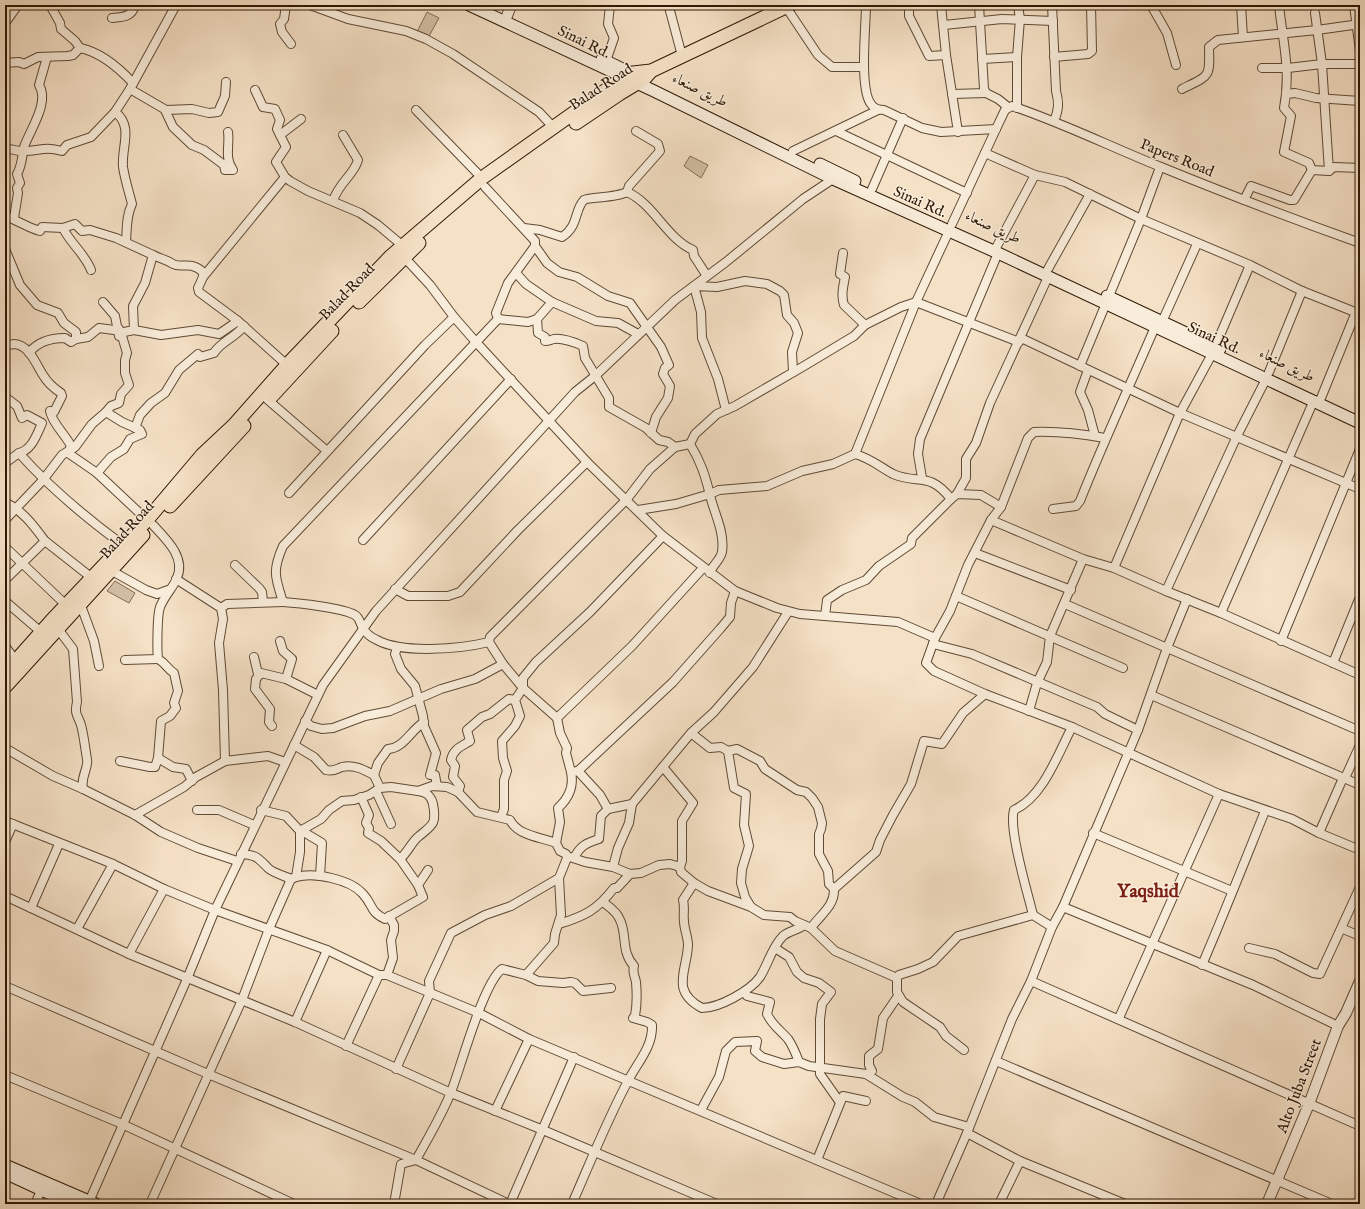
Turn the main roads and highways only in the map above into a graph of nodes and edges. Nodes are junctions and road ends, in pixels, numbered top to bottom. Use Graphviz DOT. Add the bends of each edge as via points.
graph roads {
  1 [pos="469,5"];
  2 [pos="484,5"];
  3 [pos="788,6"];
  4 [pos="576,51"];
  5 [pos="638,77"];
  6 [pos="483,183"];
  7 [pos="954,229"];
  8 [pos="403,252"];
  9 [pos="1317,399"];
  10 [pos="1360,415"];
  11 [pos="1360,423"];
  12 [pos="150,523"];
  13 [pos="5,673"];
  14 [pos="5,687"];
  15 [pos="5,1165"];
  16 [pos="5,1173"];
  17 [pos="42,1186"];
  18 [pos="91,1203"];
  19 [pos="72,1204"];
  1 -- 4 [label="main road, Sinai Rd."];
  2 -- 4 [label="main road, طريق صنعاء"];
  3 -- 5 [label="highway"];
  4 -- 5 [label="main road, Sinai Rd."];
  4 -- 5 [label="main road, طريق صنعاء" via="606,61"];
  5 -- 6 [label="highway, Balad Road" via="554,128"];
  5 -- 6 [label="highway, Balad Road" via="612,98 496,177"];
  5 -- 7 [label="main road, طريق صنعاء"];
  5 -- 7 [label="main road, Sinai Rd." via="832,179"];
  6 -- 8 [label="highway, Balad Road"];
  7 -- 9 [label="main road, طريق صنعاء"];
  8 -- 12 [label="highway, Balad Road" via="268,400"];
  8 -- 12 [label="highway, Balad Road" via="287,365 234,425 202,455"];
  9 -- 10 [label="main road, طريق صنعاء"];
  9 -- 11 [label="main road"];
  12 -- 13 [label="highway, Balad Road" via="123,545"];
  12 -- 14 [label="highway, Balad Road" via="112,571"];
  15 -- 17 [label="main road"];
  16 -- 17 [label="main road"];
  17 -- 18 [label="main road"];
  17 -- 19 [label="main road"];
}
